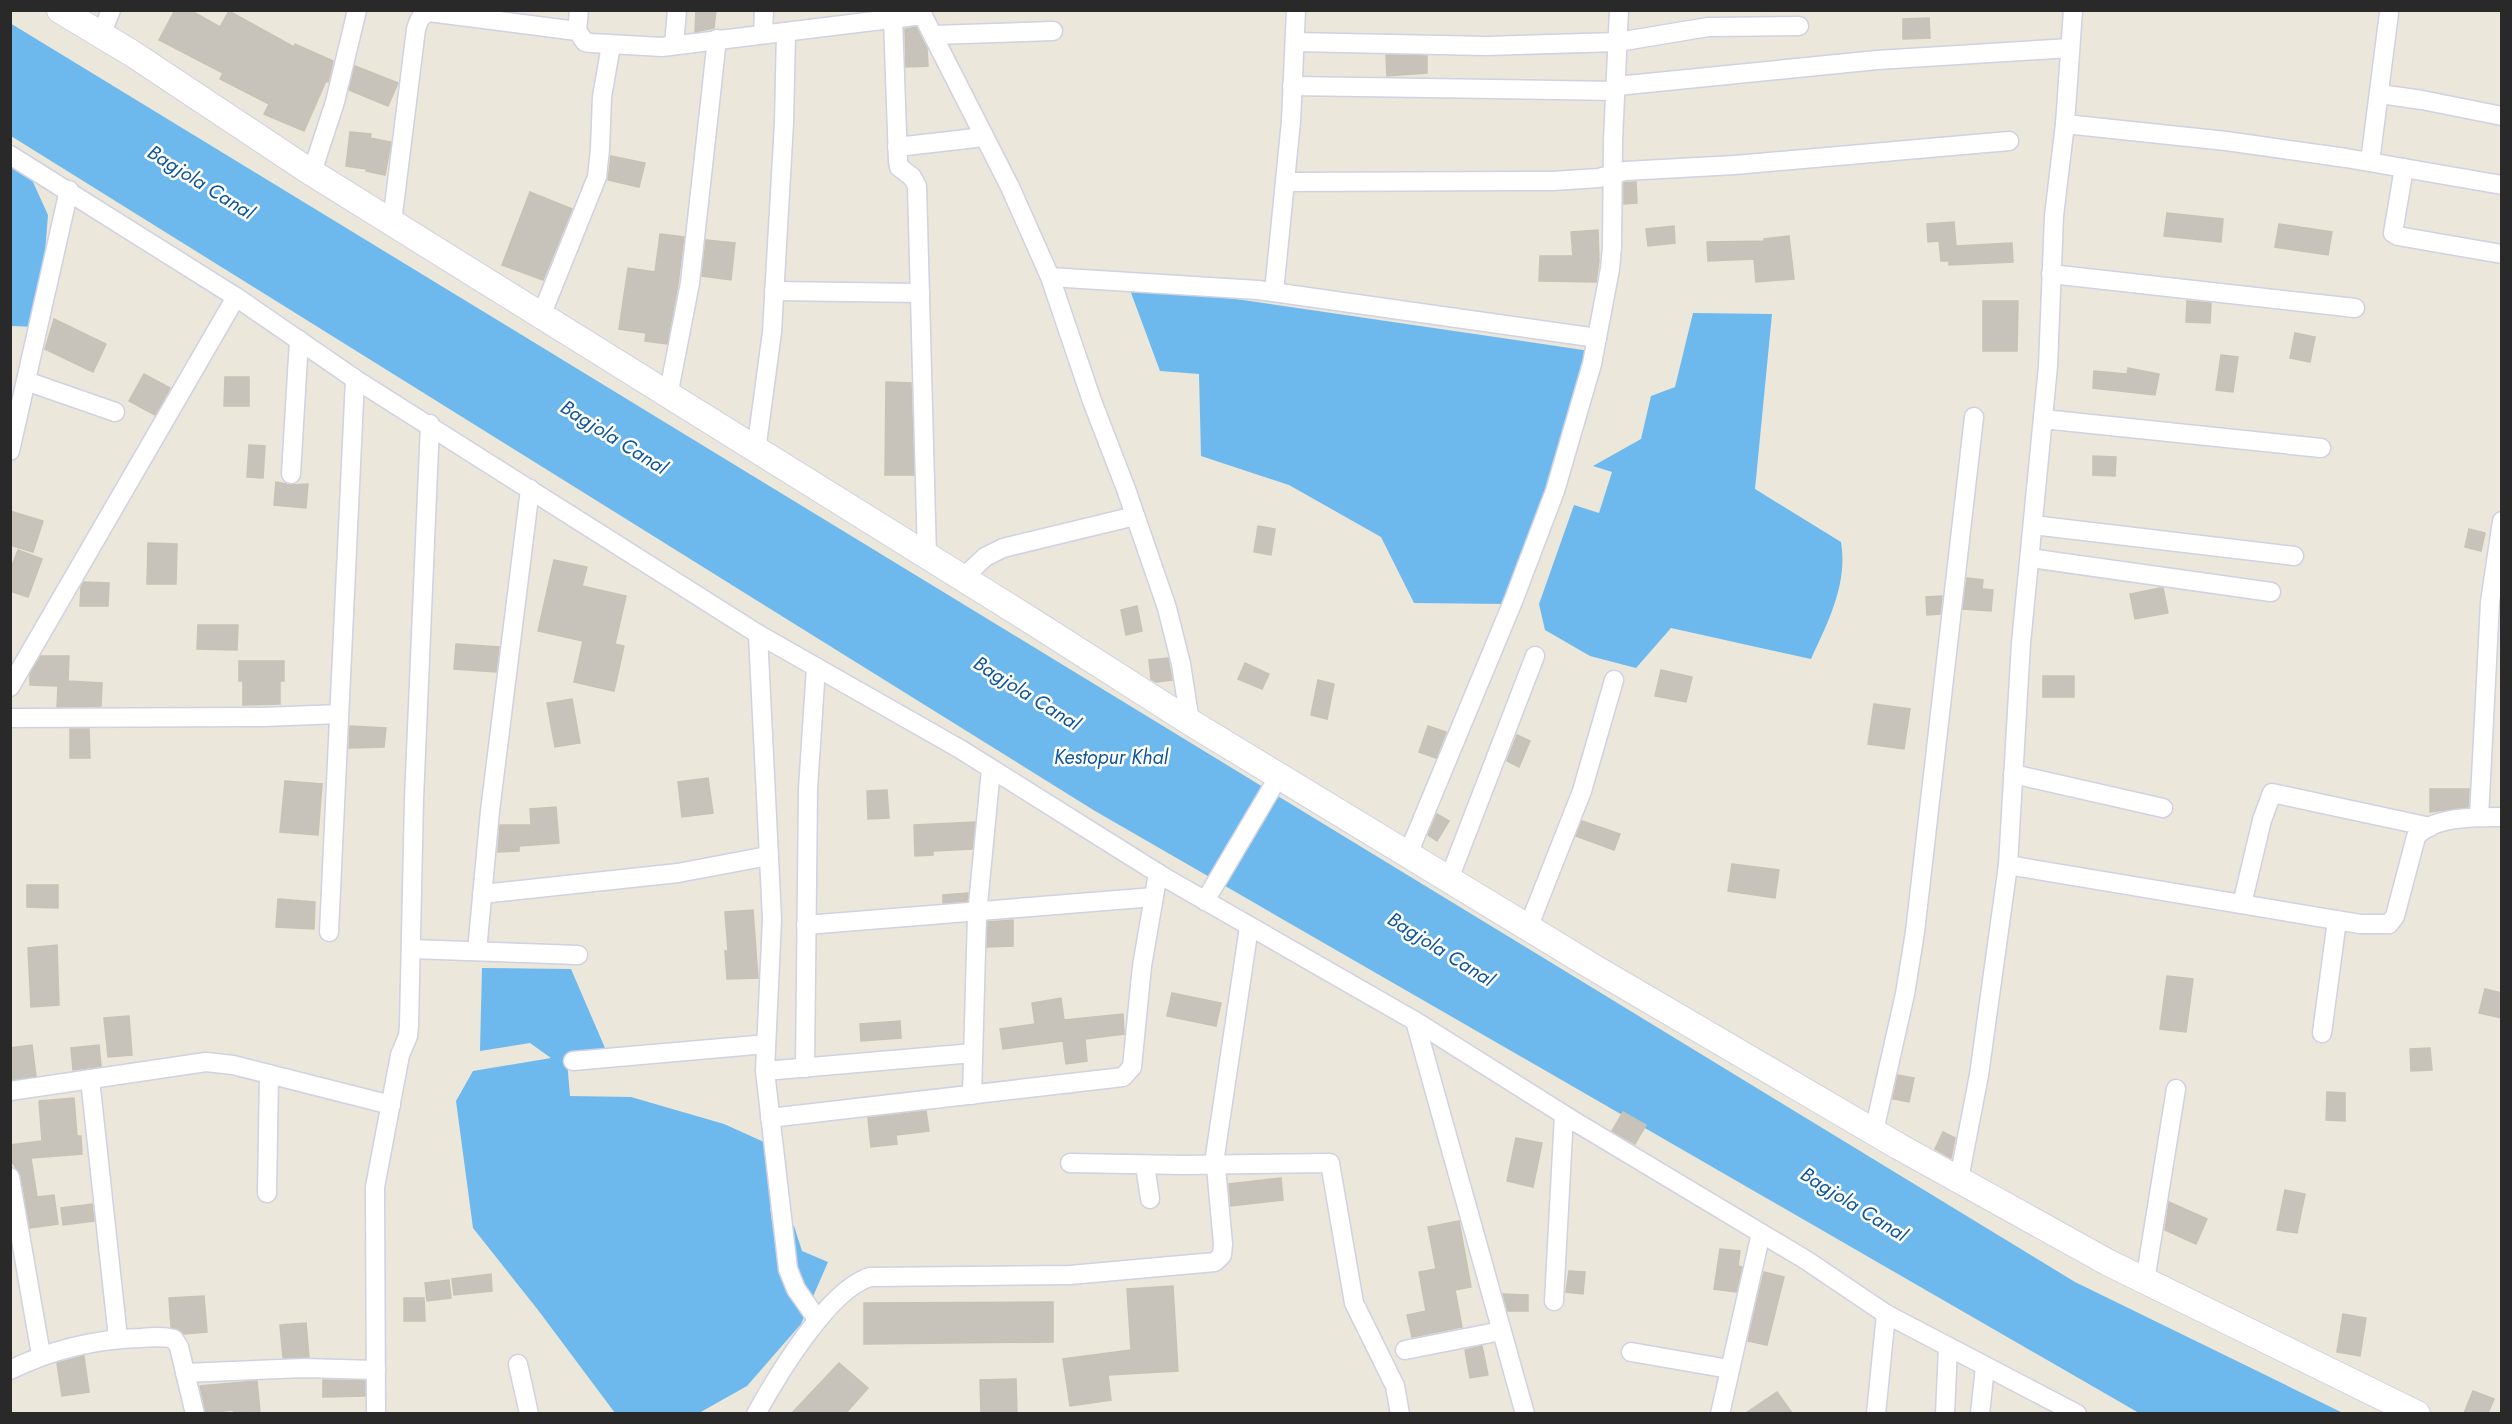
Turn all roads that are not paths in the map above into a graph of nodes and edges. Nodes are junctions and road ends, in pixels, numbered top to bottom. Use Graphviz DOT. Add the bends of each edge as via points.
graph roads {
  1 [pos="60,10"];
  2 [pos="111,10"];
  3 [pos="357,10"];
  4 [pos="579,10"];
  5 [pos="677,10"];
  6 [pos="764,10"];
  7 [pos="1296,10"];
  8 [pos="1619,10"];
  9 [pos="2073,10"];
  10 [pos="921,13"];
  11 [pos="2389,13"];
  12 [pos="491,15"];
  13 [pos="894,19"];
  14 [pos="1799,26"];
  15 [pos="577,31"];
  16 [pos="1053,31"];
  17 [pos="786,32"];
  18 [pos="763,34"];
  19 [pos="101,35"];
  20 [pos="933,35"];
  21 [pos="717,39"];
  22 [pos="1294,42"];
  23 [pos="1618,42"];
  24 [pos="610,45"];
  25 [pos="674,45"];
  26 [pos="2070,48"];
  27 [pos="1292,86"];
  28 [pos="1616,89"];
  29 [pos="2380,94"];
  30 [pos="2502,116"];
  31 [pos="2065,124"];
  32 [pos="984,137"];
  33 [pos="2009,141"];
  34 [pos="897,147"];
  35 [pos="10,155"];
  36 [pos="2370,162"];
  37 [pos="2404,168"];
  38 [pos="312,172"];
  39 [pos="1614,174"];
  40 [pos="1286,182"];
  41 [pos="2502,185"];
  42 [pos="69,190"];
  43 [pos="392,222"];
  44 [pos="2502,254"];
  45 [pos="2051,274"];
  46 [pos="1050,277"];
  47 [pos="774,291"];
  48 [pos="1274,292"];
  49 [pos="920,293"];
  50 [pos="236,297"];
  51 [pos="2355,309"];
  52 [pos="542,316"];
  53 [pos="1598,338"];
  54 [pos="299,340"];
  55 [pos="355,379"];
  56 [pos="26,381"];
  57 [pos="668,396"];
  58 [pos="115,412"];
  59 [pos="1974,417"];
  60 [pos="2043,419"];
  61 [pos="430,424"];
  62 [pos="2321,448"];
  63 [pos="10,451"];
  64 [pos="756,451"];
  65 [pos="291,474"];
  66 [pos="530,489"];
  67 [pos="1135,516"];
  68 [pos="2033,525"];
  69 [pos="2501,530"];
  70 [pos="927,556"];
  71 [pos="2294,556"];
  72 [pos="2030,558"];
  73 [pos="963,578"];
  74 [pos="2271,592"];
  75 [pos="2496,615"];
  76 [pos="758,634"];
  77 [pos="1535,656"];
  78 [pos="816,667"];
  79 [pos="1614,680"];
  80 [pos="10,687"];
  81 [pos="339,714"];
  82 [pos="10,718"];
  83 [pos="1190,722"];
  84 [pos="992,769"];
  85 [pos="2013,774"];
  86 [pos="1279,776"];
  87 [pos="2163,808"];
  88 [pos="2502,817"];
  89 [pos="2479,818"];
  90 [pos="2430,827"];
  91 [pos="1408,854"];
  92 [pos="768,856"];
  93 [pos="2008,865"];
  94 [pos="1158,873"];
  95 [pos="1449,879"];
  96 [pos="482,894"];
  97 [pos="1154,897"];
  98 [pos="1205,901"];
  99 [pos="2242,904"];
  100 [pos="978,912"];
  101 [pos="2337,920"];
  102 [pos="806,926"];
  103 [pos="1249,927"];
  104 [pos="1528,928"];
  105 [pos="329,932"];
  106 [pos="411,949"];
  107 [pos="477,951"];
  108 [pos="578,955"];
  109 [pos="1415,1021"];
  110 [pos="2322,1033"];
  111 [pos="766,1044"];
  112 [pos="973,1053"];
  113 [pos="573,1061"];
  114 [pos="805,1068"];
  115 [pos="765,1071"];
  116 [pos="269,1074"];
  117 [pos="90,1079"];
  118 [pos="2176,1089"];
  119 [pos="10,1091"];
  120 [pos="972,1095"];
  121 [pos="391,1105"];
  122 [pos="1564,1115"];
  123 [pos="770,1118"];
  124 [pos="1874,1131"];
  125 [pos="1070,1163"];
  126 [pos="1145,1164"];
  127 [pos="1215,1164"];
  128 [pos="10,1178"];
  129 [pos="1959,1179"];
  130 [pos="267,1193"];
  131 [pos="1150,1199"];
  132 [pos="1761,1233"];
  133 [pos="2145,1281"];
  134 [pos="1554,1301"];
  135 [pos="1886,1314"];
  136 [pos="817,1319"];
  137 [pos="1501,1331"];
  138 [pos="118,1338"];
  139 [pos="1948,1347"];
  140 [pos="1405,1350"];
  141 [pos="1631,1352"];
  142 [pos="41,1355"];
  143 [pos="518,1364"];
  144 [pos="1985,1367"];
  145 [pos="1729,1369"];
  146 [pos="10,1370"];
  147 [pos="376,1370"];
  148 [pos="185,1373"];
  149 [pos="195,1413"];
  150 [pos="376,1413"];
  151 [pos="529,1413"];
  152 [pos="756,1413"];
  153 [pos="1400,1413"];
  154 [pos="1525,1413"];
  155 [pos="1720,1413"];
  156 [pos="1876,1413"];
  157 [pos="1945,1413"];
  158 [pos="1980,1413"];
  159 [pos="2077,1413"];
  160 [pos="2417,1413"];
  1 -- 19 [label="street"];
  2 -- 19 [label="street"];
  3 -- 38 [label="street" via="335,102"];
  4 -- 15 [label="street"];
  5 -- 25 [label="street"];
  6 -- 18 [label="street"];
  7 -- 22 [label="street"];
  8 -- 23 [label="street"];
  9 -- 26 [label="street"];
  10 -- 13 [label="street"];
  10 -- 20 [label="street"];
  11 -- 29 [label="street"];
  12 -- 15 [label="street"];
  12 -- 43 [label="street" via="429,12 419,19"];
  13 -- 17 [label="street"];
  13 -- 34 [label="street"];
  14 -- 23 [label="street" via="1708,27"];
  15 -- 24 [label="street" via="585,42"];
  16 -- 20 [label="street"];
  17 -- 18 [label="street"];
  17 -- 47 [label="street"];
  18 -- 21 [label="street"];
  19 -- 38 [label="street"];
  20 -- 32 [label="street"];
  21 -- 25 [label="street"];
  21 -- 57 [label="street" via="690,283"];
  22 -- 23 [label="street" via="1487,46"];
  22 -- 27 [label="street"];
  23 -- 28 [label="street"];
  24 -- 25 [label="street"];
  24 -- 52 [label="street" via="597,177"];
  26 -- 28 [label="street" via="1866,61"];
  26 -- 31 [label="street"];
  27 -- 28 [label="street"];
  27 -- 40 [label="street"];
  28 -- 39 [label="street"];
  29 -- 30 [label="street"];
  29 -- 36 [label="street"];
  31 -- 36 [label="street" via="2226,141"];
  31 -- 45 [label="street"];
  32 -- 34 [label="street"];
  32 -- 46 [label="street"];
  33 -- 39 [label="street"];
  34 -- 49 [label="street" via="899,167 917,186"];
  35 -- 42 [label="street"];
  36 -- 37 [label="street"];
  37 -- 41 [label="street"];
  37 -- 44 [label="street" via="2393,233"];
  38 -- 43 [label="street"];
  39 -- 40 [label="street" via="1552,181"];
  39 -- 53 [label="street" via="1610,269"];
  40 -- 48 [label="street"];
  42 -- 50 [label="street"];
  42 -- 56 [label="street"];
  43 -- 52 [label="street"];
  45 -- 51 [label="street"];
  45 -- 60 [label="street"];
  46 -- 48 [label="street"];
  46 -- 67 [label="street"];
  47 -- 49 [label="street"];
  47 -- 64 [label="street"];
  48 -- 53 [label="street"];
  49 -- 70 [label="street"];
  50 -- 54 [label="street"];
  50 -- 80 [label="street"];
  52 -- 57 [label="street"];
  53 -- 91 [label="street" via="1555,491"];
  54 -- 55 [label="street"];
  54 -- 65 [label="street"];
  55 -- 61 [label="street"];
  55 -- 81 [label="street"];
  56 -- 58 [label="street"];
  56 -- 63 [label="street"];
  57 -- 64 [label="street"];
  59 -- 124 [label="street" via="1915,932"];
  60 -- 62 [label="street"];
  60 -- 68 [label="street"];
  61 -- 66 [label="street"];
  61 -- 106 [label="street"];
  64 -- 70 [label="street"];
  66 -- 76 [label="street"];
  66 -- 96 [label="street"];
  67 -- 73 [label="street" via="1003,548 985,557"];
  67 -- 83 [label="street" via="1167,608"];
  68 -- 71 [label="street"];
  68 -- 72 [label="street"];
  69 -- 75 [label="street"];
  70 -- 73 [label="street"];
  72 -- 74 [label="street"];
  72 -- 85 [label="street"];
  73 -- 83 [label="street"];
  75 -- 89 [label="street"];
  76 -- 78 [label="street"];
  76 -- 92 [label="street"];
  77 -- 95 [label="street"];
  78 -- 84 [label="street"];
  78 -- 102 [label="street" via="808,789"];
  79 -- 104 [label="street" via="1582,791"];
  81 -- 82 [label="street"];
  81 -- 105 [label="street"];
  83 -- 86 [label="street"];
  84 -- 94 [label="street"];
  84 -- 100 [label="street"];
  85 -- 87 [label="street"];
  85 -- 93 [label="street"];
  86 -- 91 [label="street"];
  86 -- 98 [label="street"];
  88 -- 89 [label="street"];
  89 -- 90 [label="street"];
  90 -- 99 [label="street" via="2272,793"];
  90 -- 101 [label="street" via="2416,837 2395,916 2389,924"];
  91 -- 95 [label="street"];
  92 -- 96 [label="street" via="678,873"];
  92 -- 111 [label="street" via="772,919"];
  93 -- 99 [label="street"];
  93 -- 129 [label="street" via="1979,1075"];
  94 -- 97 [label="street"];
  94 -- 98 [label="street"];
  95 -- 104 [label="street"];
  96 -- 107 [label="street"];
  97 -- 100 [label="street"];
  97 -- 120 [label="street" via="1142,966 1132,1067 1127,1074"];
  98 -- 103 [label="street"];
  99 -- 101 [label="street"];
  100 -- 102 [label="street"];
  100 -- 112 [label="street"];
  101 -- 110 [label="street"];
  102 -- 114 [label="street"];
  103 -- 109 [label="street"];
  103 -- 127 [label="street"];
  104 -- 124 [label="street"];
  106 -- 107 [label="street"];
  106 -- 121 [label="street" via="408,1036 400,1055"];
  107 -- 108 [label="street"];
  109 -- 122 [label="street"];
  109 -- 137 [label="street"];
  111 -- 113 [label="street"];
  111 -- 115 [label="street"];
  112 -- 114 [label="street"];
  112 -- 120 [label="street"];
  114 -- 115 [label="street"];
  115 -- 123 [label="street"];
  116 -- 117 [label="street" via="206,1062"];
  116 -- 121 [label="street"];
  116 -- 130 [label="street"];
  117 -- 119 [label="street"];
  117 -- 138 [label="street"];
  118 -- 133 [label="street"];
  120 -- 123 [label="street"];
  121 -- 147 [label="street" via="375,1187"];
  122 -- 132 [label="street"];
  122 -- 134 [label="street"];
  123 -- 136 [label="street" via="788,1269 796,1289"];
  124 -- 129 [label="street"];
  125 -- 126 [label="street"];
  126 -- 127 [label="street"];
  126 -- 131 [label="street"];
  127 -- 136 [label="street" via="1223,1244 1222,1255 1215,1262 1070,1275 870,1277 847,1289"];
  127 -- 153 [label="street" via="1330,1163 1354,1303 1395,1386"];
  128 -- 142 [label="street"];
  129 -- 133 [label="street"];
  132 -- 135 [label="street"];
  132 -- 145 [label="street"];
  133 -- 160 [label="street"];
  135 -- 139 [label="street"];
  135 -- 156 [label="street"];
  136 -- 152 [label="street"];
  137 -- 140 [label="street"];
  137 -- 154 [label="street"];
  138 -- 142 [label="street"];
  138 -- 148 [label="street" via="174,1338"];
  139 -- 144 [label="street"];
  139 -- 157 [label="street"];
  141 -- 145 [label="street"];
  142 -- 146 [label="street"];
  143 -- 151 [label="street"];
  144 -- 158 [label="street"];
  144 -- 159 [label="street"];
  145 -- 155 [label="street"];
  147 -- 148 [label="street" via="304,1368"];
  147 -- 150 [label="street"];
  148 -- 149 [label="street"];
}
